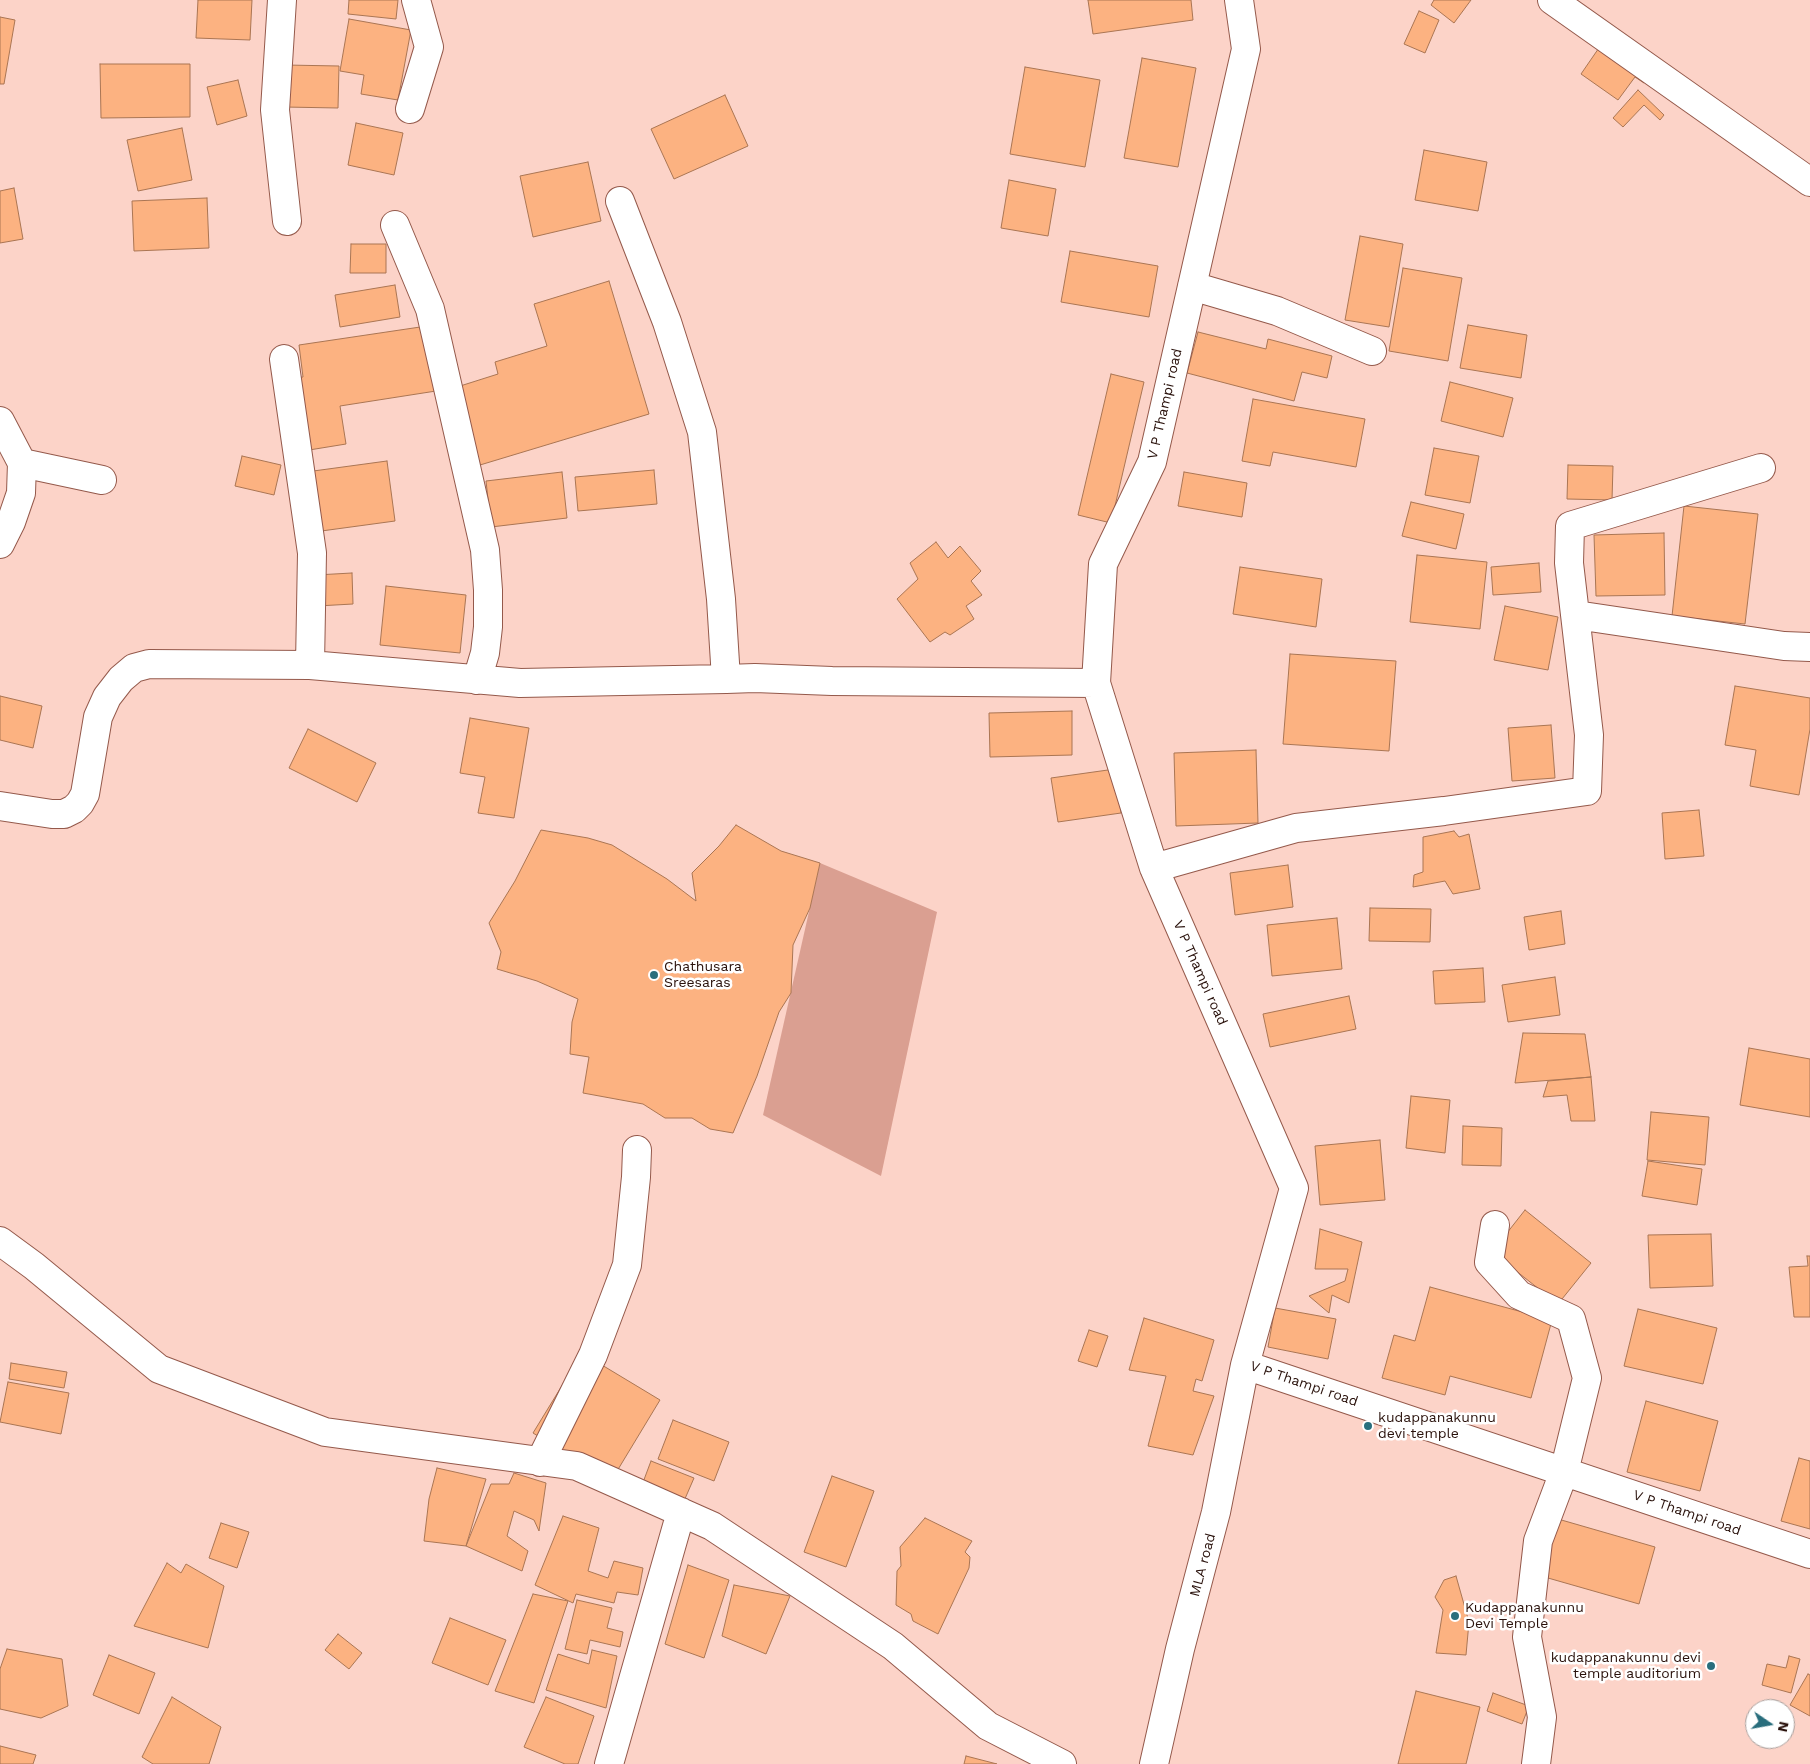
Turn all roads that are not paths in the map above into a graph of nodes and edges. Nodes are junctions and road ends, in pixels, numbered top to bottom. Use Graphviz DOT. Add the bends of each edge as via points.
graph roads {
  1 [pos="282,0"];
  2 [pos="416,0"];
  3 [pos="1239,0"];
  4 [pos="1552,0"];
  5 [pos="410,109"];
  6 [pos="1810,182"];
  7 [pos="620,202"];
  8 [pos="287,221"];
  9 [pos="395,225"];
  10 [pos="1192,286"];
  11 [pos="1372,351"];
  12 [pos="284,359"];
  13 [pos="0,421"];
  14 [pos="22,463"];
  15 [pos="1761,468"];
  16 [pos="102,480"];
  17 [pos="0,544"];
  18 [pos="1576,615"];
  19 [pos="1810,647"];
  20 [pos="310,665"];
  21 [pos="726,679"];
  22 [pos="477,680"];
  23 [pos="1096,683"];
  24 [pos="0,806"];
  25 [pos="1154,868"];
  26 [pos="637,1150"];
  27 [pos="1495,1225"];
  28 [pos="0,1241"];
  29 [pos="1245,1365"];
  30 [pos="540,1462"];
  31 [pos="1564,1472"];
  32 [pos="681,1512"];
  33 [pos="1810,1554"];
  34 [pos="609,1764"];
  35 [pos="1062,1764"];
  36 [pos="1154,1764"];
  37 [pos="1536,1764"];
  1 -- 8 [label="street" via="275,110"];
  2 -- 5 [label="street" via="429,47"];
  3 -- 10 [label="street, V P Thampi road" via="1246,49"];
  4 -- 6 [label="street"];
  7 -- 21 [label="street" via="667,322 702,432 721,599"];
  9 -- 22 [label="street" via="430,308 485,550 488,627"];
  10 -- 11 [label="street" via="1277,311"];
  10 -- 23 [label="street, V P Thampi road" via="1152,462 1103,564"];
  12 -- 20 [label="street" via="312,553"];
  13 -- 14 [label="street"];
  14 -- 16 [label="street"];
  14 -- 17 [label="street" via="21,493"];
  15 -- 18 [label="street" via="1570,526 1569,563"];
  18 -- 19 [label="street" via="1784,646"];
  18 -- 25 [label="street" via="1589,735 1588,791 1296,828"];
  20 -- 22 [label="street"];
  20 -- 24 [label="street" via="148,664 134,668 107,698 98,717 85,794 74,810 52,814"];
  21 -- 22 [label="street" via="520,683"];
  21 -- 23 [label="street"];
  23 -- 25 [label="street, V P Thampi road"];
  25 -- 29 [label="street, V P Thampi road" via="1294,1188"];
  26 -- 30 [label="street" via="627,1265 593,1354"];
  27 -- 31 [label="street" via="1489,1262 1519,1295 1571,1319 1587,1378"];
  28 -- 30 [label="street" via="159,1369 325,1432"];
  29 -- 31 [label="street, V P Thampi road"];
  29 -- 36 [label="street, MLA road" via="1216,1512"];
  30 -- 32 [label="street" via="577,1466"];
  31 -- 33 [label="street, V P Thampi road"];
  31 -- 37 [label="street" via="1538,1541 1527,1637 1542,1717"];
  32 -- 34 [label="street"];
  32 -- 35 [label="street" via="712,1526 893,1646 988,1726"];
}
